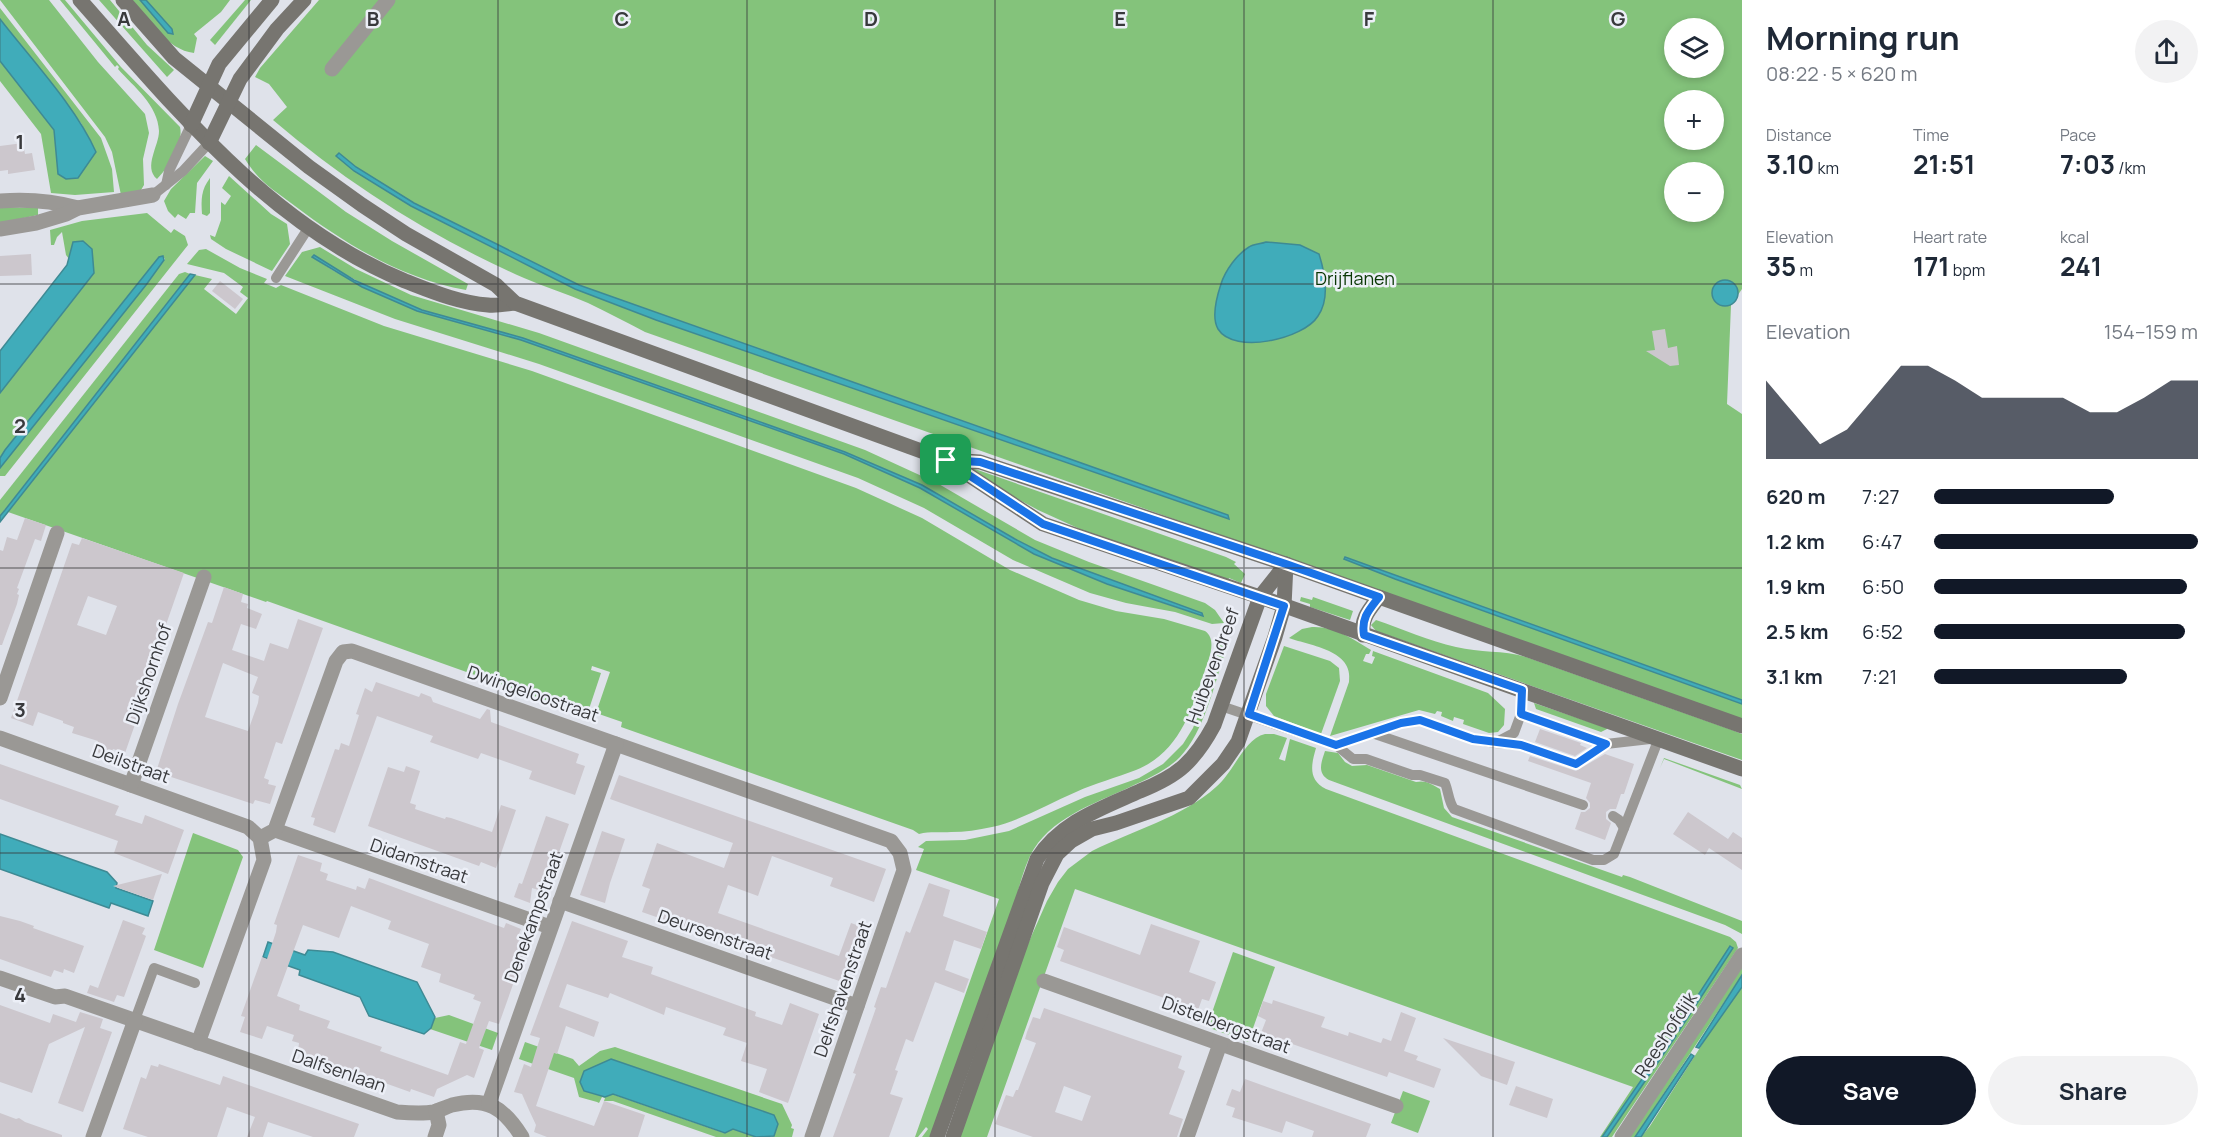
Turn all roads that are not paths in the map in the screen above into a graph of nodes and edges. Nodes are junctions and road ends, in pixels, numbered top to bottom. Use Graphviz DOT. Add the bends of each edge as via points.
graph roads {
  1 [pos="80,0"];
  2 [pos="123,0"];
  3 [pos="272,0"];
  4 [pos="304,0"];
  5 [pos="388,0"];
  6 [pos="332,69"];
  7 [pos="209,86"];
  8 [pos="229,103"];
  9 [pos="191,125"];
  10 [pos="209,143"];
  11 [pos="166,185"];
  12 [pos="153,195"];
  13 [pos="0,201"];
  14 [pos="78,208"];
  15 [pos="309,227"];
  16 [pos="0,229"];
  17 [pos="276,278"];
  18 [pos="515,303"];
  19 [pos="946,460"];
  20 [pos="57,533"];
  21 [pos="1286,564"];
  22 [pos="204,577"];
  23 [pos="1260,597"];
  24 [pos="1379,597"];
  25 [pos="1284,606"];
  26 [pos="1364,635"];
  27 [pos="1522,690"];
  28 [pos="0,698"];
  29 [pos="1221,706"];
  30 [pos="1249,714"];
  31 [pos="1521,714"];
  32 [pos="1742,726"];
  33 [pos="1372,733"];
  34 [pos="0,738"];
  35 [pos="1659,738"];
  36 [pos="1495,743"];
  37 [pos="616,744"];
  38 [pos="1606,744"];
  39 [pos="1336,745"];
  40 [pos="1742,769"];
  41 [pos="131,785"];
  42 [pos="1583,805"];
  43 [pos="1613,816"];
  44 [pos="1624,828"];
  45 [pos="275,830"];
  46 [pos="260,838"];
  47 [pos="900,853"];
  48 [pos="560,901"];
  49 [pos="550,927"];
  50 [pos="1742,955"];
  51 [pos="0,978"];
  52 [pos="1044,981"];
  53 [pos="195,983"];
  54 [pos="857,1006"];
  55 [pos="135,1020"];
  56 [pos="198,1043"];
  57 [pos="1220,1044"];
  58 [pos="489,1103"];
  59 [pos="1396,1106"];
  60 [pos="436,1111"];
  61 [pos="93,1137"];
  62 [pos="435,1137"];
  63 [pos="522,1137"];
  64 [pos="812,1137"];
  65 [pos="938,1137"];
  66 [pos="953,1137"];
  67 [pos="1187,1137"];
  68 [pos="1622,1137"];
  1 -- 9 [label="main road"];
  2 -- 7 [label="main road" via="174,58"];
  3 -- 7 [label="main road" via="219,64"];
  4 -- 8 [label="main road" via="240,79"];
  5 -- 6 [label="street"];
  7 -- 8 [label="main road"];
  7 -- 9 [label="main road"];
  8 -- 10 [label="main road"];
  8 -- 18 [label="main road" via="362,205 496,285"];
  9 -- 10 [label="main road"];
  9 -- 11 [label="lane"];
  10 -- 11 [label="lane"];
  10 -- 15 [label="main road"];
  11 -- 12 [label="lane"];
  12 -- 14 [label="street"];
  13 -- 14 [label="street" via="31,200"];
  14 -- 16 [label="street" via="36,223"];
  15 -- 17 [label="lane"];
  15 -- 18 [label="main road" via="379,270 442,296 488,305"];
  18 -- 19 [label="main road"];
  19 -- 21 [label="main road" via="980,462"];
  19 -- 23 [label="main road" via="1043,524"];
  20 -- 28 [label="street"];
  21 -- 23 [label="main road, Huibevendreef"];
  21 -- 24 [label="main road"];
  21 -- 25 [label="main road"];
  22 -- 41 [label="street, Dijkshornhof"];
  23 -- 25 [label="main road"];
  23 -- 29 [label="main road, Huibevendreef"];
  24 -- 26 [label="main road" via="1366,613"];
  24 -- 32 [label="main road"];
  25 -- 26 [label="main road"];
  25 -- 30 [label="main road"];
  26 -- 27 [label="main road"];
  27 -- 31 [label="lane"];
  27 -- 35 [label="main road"];
  29 -- 30 [label="lane"];
  29 -- 65 [label="main road, Huibevendreef" via="1205,742 1183,767 1060,831 1041,853 1029,877"];
  30 -- 39 [label="lane"];
  30 -- 66 [label="main road" via="1238,742 1223,764 1189,798 1092,829 1057,854 1042,884"];
  31 -- 36 [label="lane" via="1514,733"];
  31 -- 38 [label="lane"];
  33 -- 36 [label="lane" via="1420,720"];
  33 -- 39 [label="lane"];
  33 -- 42 [label="lane"];
  34 -- 41 [label="street, Deilstraat"];
  35 -- 38 [label="lane"];
  35 -- 40 [label="main road"];
  35 -- 44 [label="lane"];
  36 -- 38 [label="lane" via="1521,745 1576,764"];
  37 -- 45 [label="street, Dwingeloostraat" via="352,651 343,652 336,661"];
  37 -- 47 [label="street, Dwingeloostraat" via="891,841"];
  37 -- 48 [label="street, Denekampstraat"];
  39 -- 44 [label="lane" via="1353,759 1366,759 1445,783 1454,809 1593,860 1604,860 1614,854"];
  41 -- 46 [label="street, Deilstraat" via="248,827"];
  43 -- 44 [label="lane"];
  45 -- 46 [label="street"];
  45 -- 49 [label="street, Didamstraat"];
  46 -- 56 [label="street" via="264,860"];
  47 -- 54 [label="street, Delfshavenstraat" via="904,870"];
  48 -- 49 [label="street, Denekampstraat"];
  48 -- 54 [label="street, Deursenstraat"];
  49 -- 58 [label="street, Denekampstraat"];
  50 -- 68 [label="street, Reeshofdijk"];
  51 -- 55 [label="street, Dalfsenlaan"];
  52 -- 57 [label="street, Distelbergstraat"];
  53 -- 55 [label="lane" via="154,968"];
  54 -- 64 [label="street, Delfshavenstraat"];
  55 -- 56 [label="street, Dalfsenlaan"];
  55 -- 61 [label="street"];
  56 -- 60 [label="street, Dalfsenlaan" via="397,1112"];
  57 -- 59 [label="street, Distelbergstraat"];
  57 -- 67 [label="street"];
  58 -- 60 [label="street, Dalfsenlaan" via="474,1101"];
  58 -- 63 [label="street" via="506,1114"];
  60 -- 62 [label="street" via="440,1125"];
}
